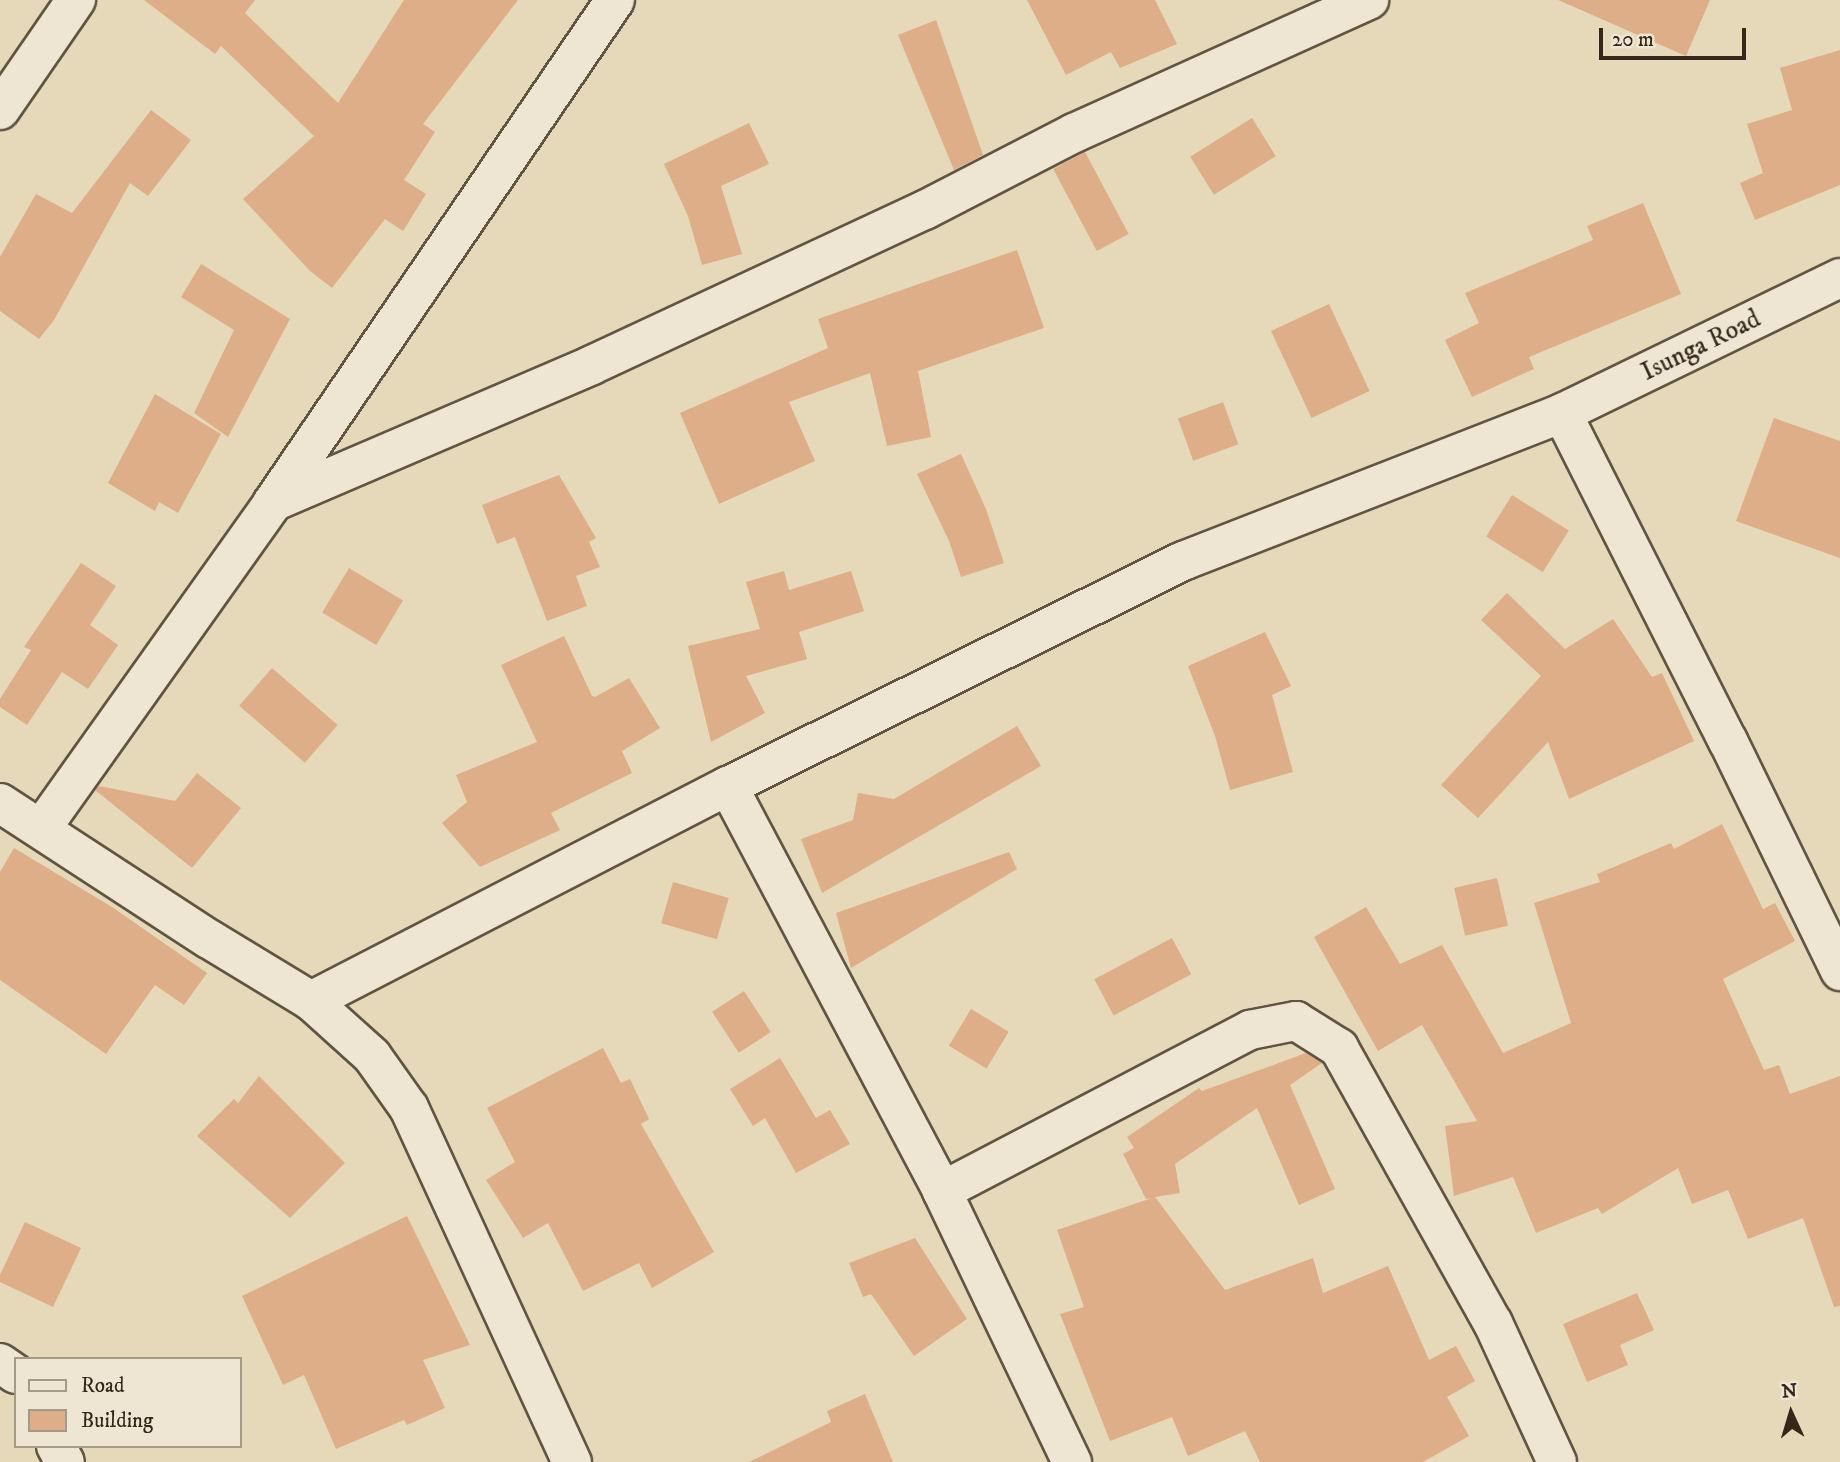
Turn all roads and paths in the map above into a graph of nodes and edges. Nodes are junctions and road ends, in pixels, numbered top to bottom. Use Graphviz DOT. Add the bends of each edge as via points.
graph roads {
  1 [pos="76,0"];
  2 [pos="615,0"];
  3 [pos="1369,0"];
  4 [pos="0,110"];
  5 [pos="1840,278"];
  6 [pos="1562,413"];
  7 [pos="273,502"];
  8 [pos="728,786"];
  9 [pos="0,803"];
  10 [pos="41,829"];
  11 [pos="1840,971"];
  12 [pos="311,1001"];
  13 [pos="942,1191"];
  14 [pos="572,1462"];
  15 [pos="1072,1462"];
  16 [pos="1557,1462"];
  1 -- 4 [label="street"];
  2 -- 7 [label="street"];
  3 -- 7 [label="street" via="1074,133 925,210 592,365"];
  5 -- 6 [label="street, Isunga Road"];
  6 -- 8 [label="street, Isunga Road" via="1183,562"];
  6 -- 11 [label="street"];
  7 -- 10 [label="street"];
  8 -- 12 [label="street, Isunga Road"];
  8 -- 13 [label="street"];
  9 -- 10 [label="street"];
  10 -- 12 [label="street"];
  12 -- 14 [label="street" via="372,1056 409,1108"];
  13 -- 15 [label="street"];
  13 -- 16 [label="street" via="1250,1030 1296,1021 1339,1048 1493,1324"];
}
